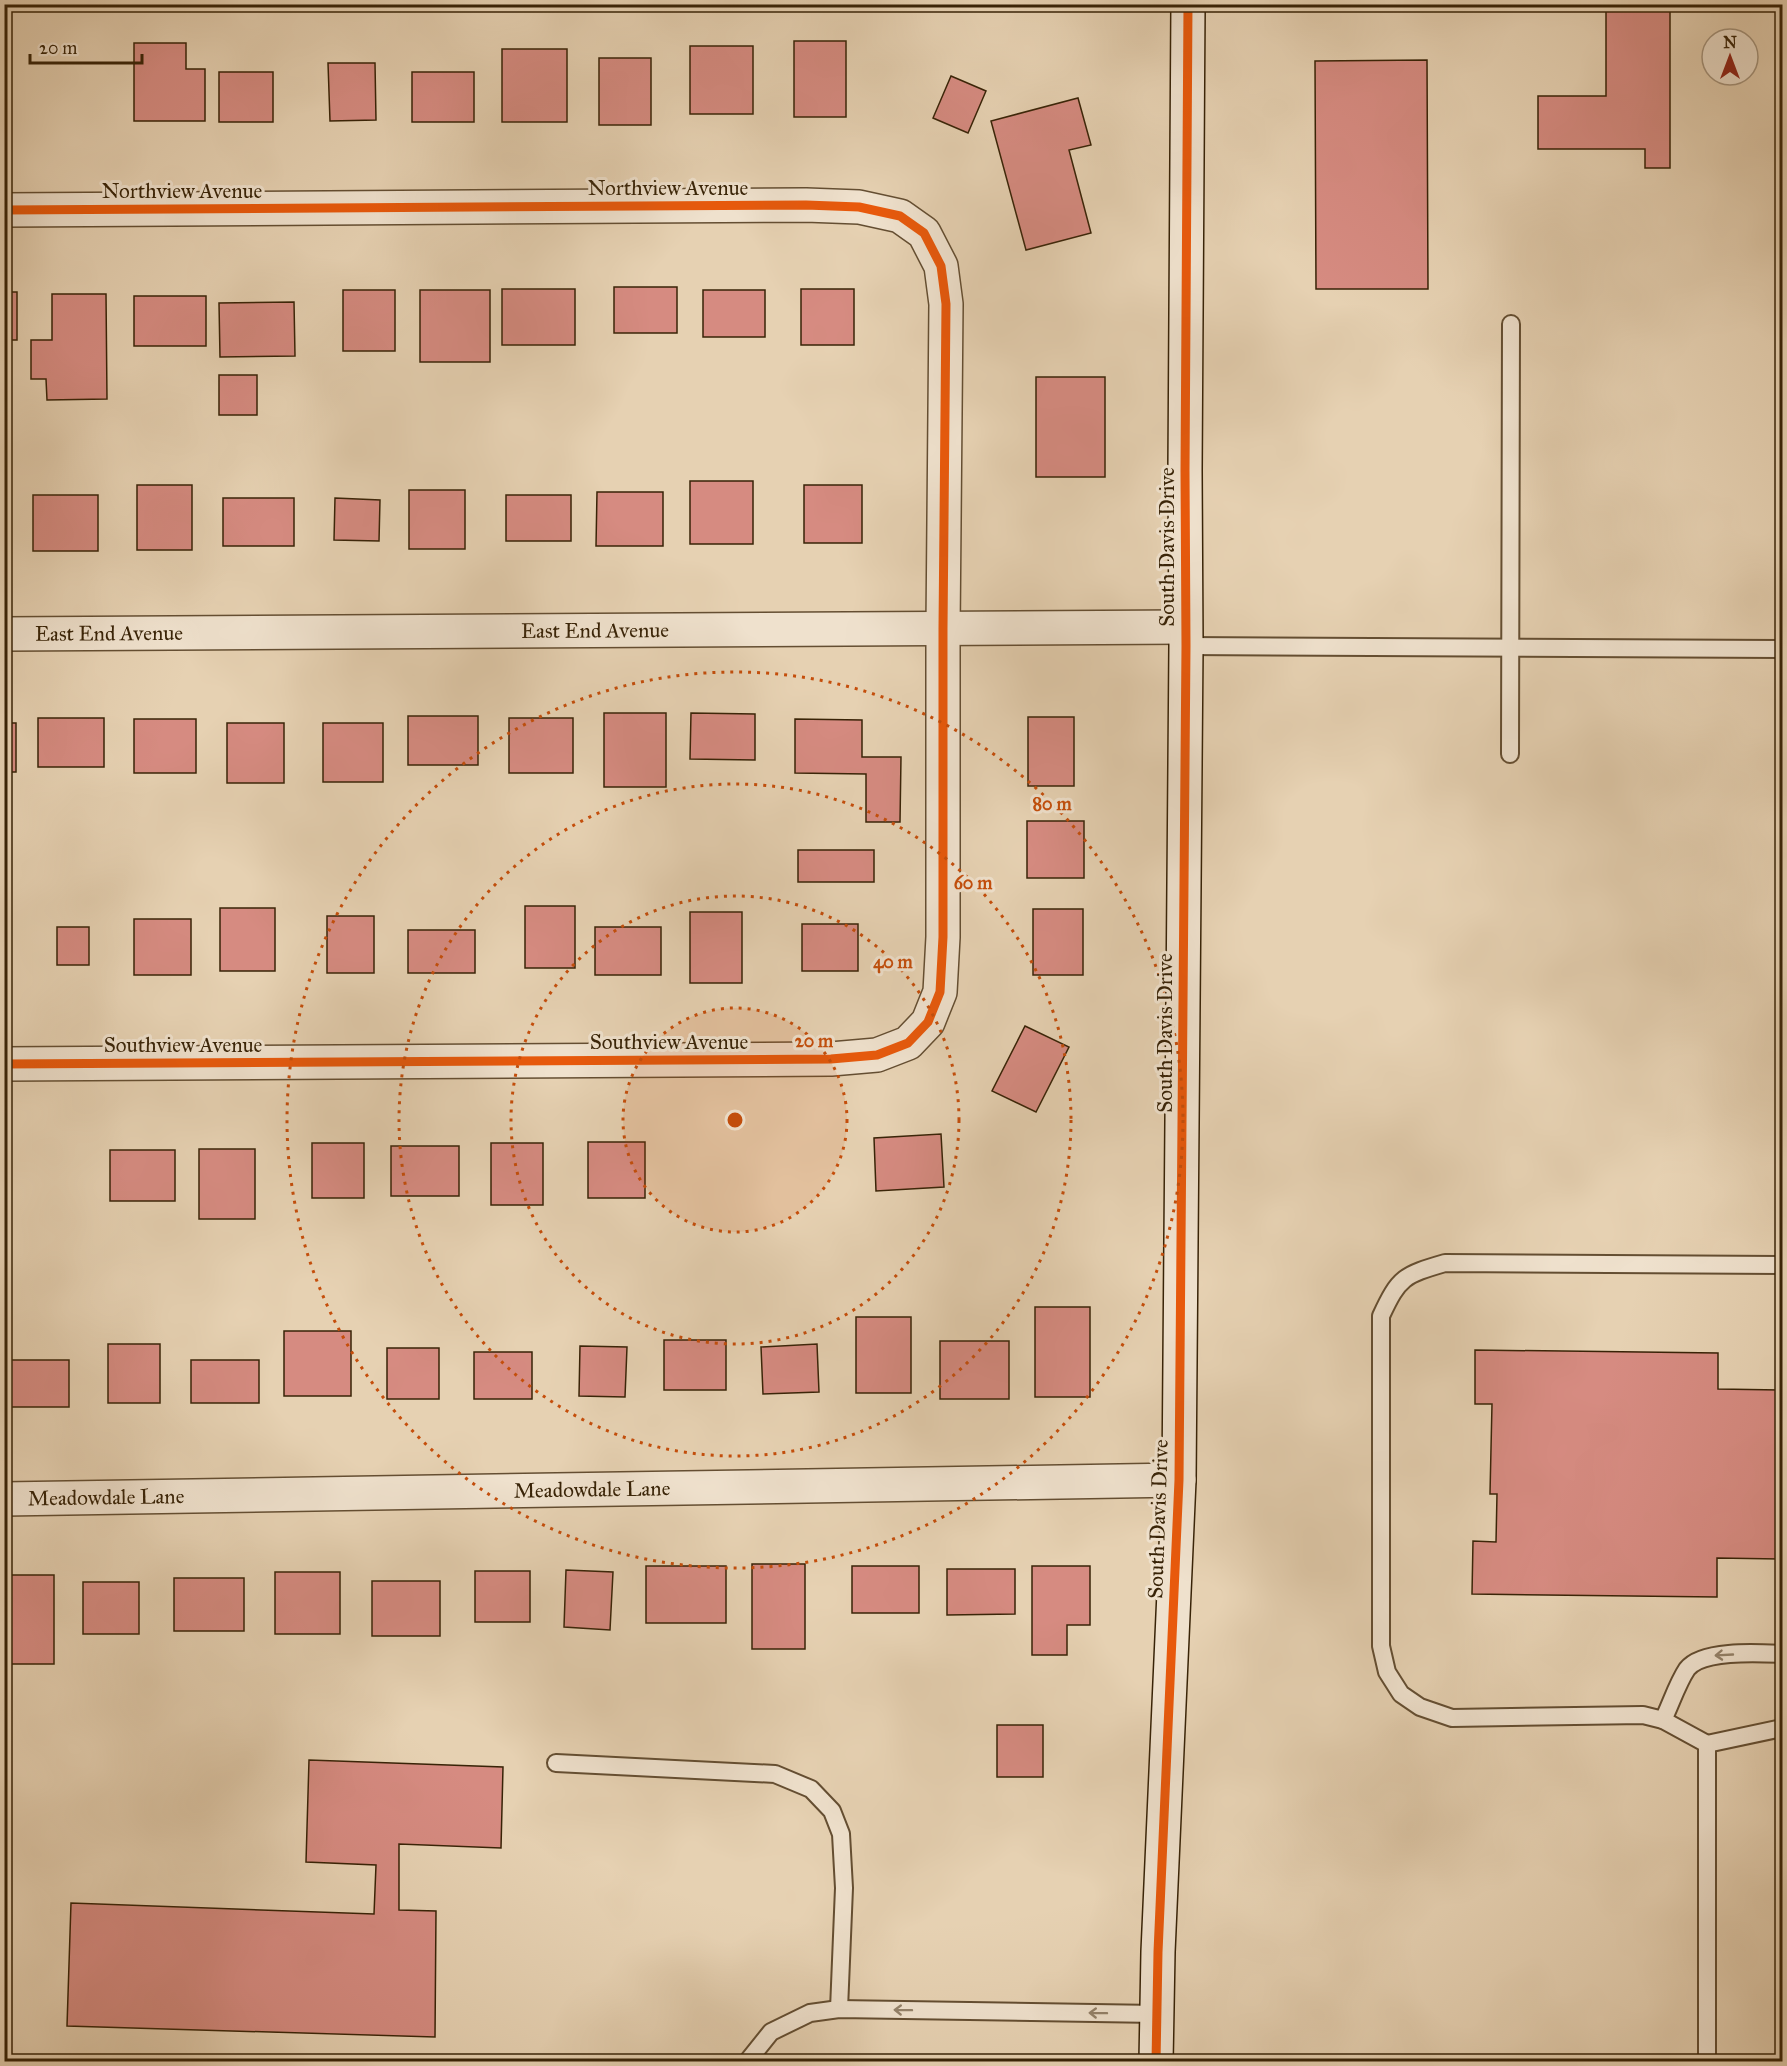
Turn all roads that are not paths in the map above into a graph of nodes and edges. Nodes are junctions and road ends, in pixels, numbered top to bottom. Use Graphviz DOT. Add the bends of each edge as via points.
graph roads {
  1 [pos="1188,4"];
  2 [pos="4,210"];
  3 [pos="1511,324"];
  4 [pos="943,629"];
  5 [pos="4,634"];
  6 [pos="1185,636"];
  7 [pos="1510,648"];
  8 [pos="1782,649"];
  9 [pos="1510,754"];
  10 [pos="4,1064"];
  11 [pos="1782,1265"];
  12 [pos="1179,1480"];
  13 [pos="4,1499"];
  14 [pos="1782,1654"];
  15 [pos="1663,1720"];
  16 [pos="1782,1728"];
  17 [pos="1707,1744"];
  18 [pos="556,1763"];
  19 [pos="839,2009"];
  20 [pos="1157,2014"];
  21 [pos="747,2061"];
  22 [pos="1156,2061"];
  23 [pos="1707,2061"];
  1 -- 6 [label="street, South Davis Drive"];
  2 -- 4 [label="street, Northview Avenue" via="806,205 859,207 900,216 924,233 941,266 946,304"];
  3 -- 7 [label="lane"];
  4 -- 5 [label="street, East End Avenue"];
  4 -- 6 [label="street, East End Avenue"];
  4 -- 10 [label="street, Southview Avenue" via="940,992 928,1022 908,1043 877,1055 831,1059"];
  6 -- 7 [label="lane"];
  6 -- 12 [label="street, South Davis Drive"];
  7 -- 8 [label="lane"];
  7 -- 9 [label="lane"];
  11 -- 15 [label="lane" via="1445,1263 1413,1272 1394,1289 1381,1316 1381,1646 1388,1672 1401,1694 1420,1707 1452,1718 1643,1715"];
  12 -- 13 [label="street, Meadowdale Lane"];
  12 -- 20 [label="street, South Davis Drive"];
  14 -- 15 [label="lane, one-way" via="1710,1656 1689,1667"];
  15 -- 17 [label="lane"];
  16 -- 17 [label="lane"];
  17 -- 23 [label="lane"];
  18 -- 19 [label="lane" via="775,1774 811,1788 832,1811 840,1834 844,1888"];
  20 -- 19 [label="lane, one-way"];
  19 -- 21 [label="lane" via="810,2013 771,2032"];
  20 -- 22 [label="street, South Davis Drive"];
}
